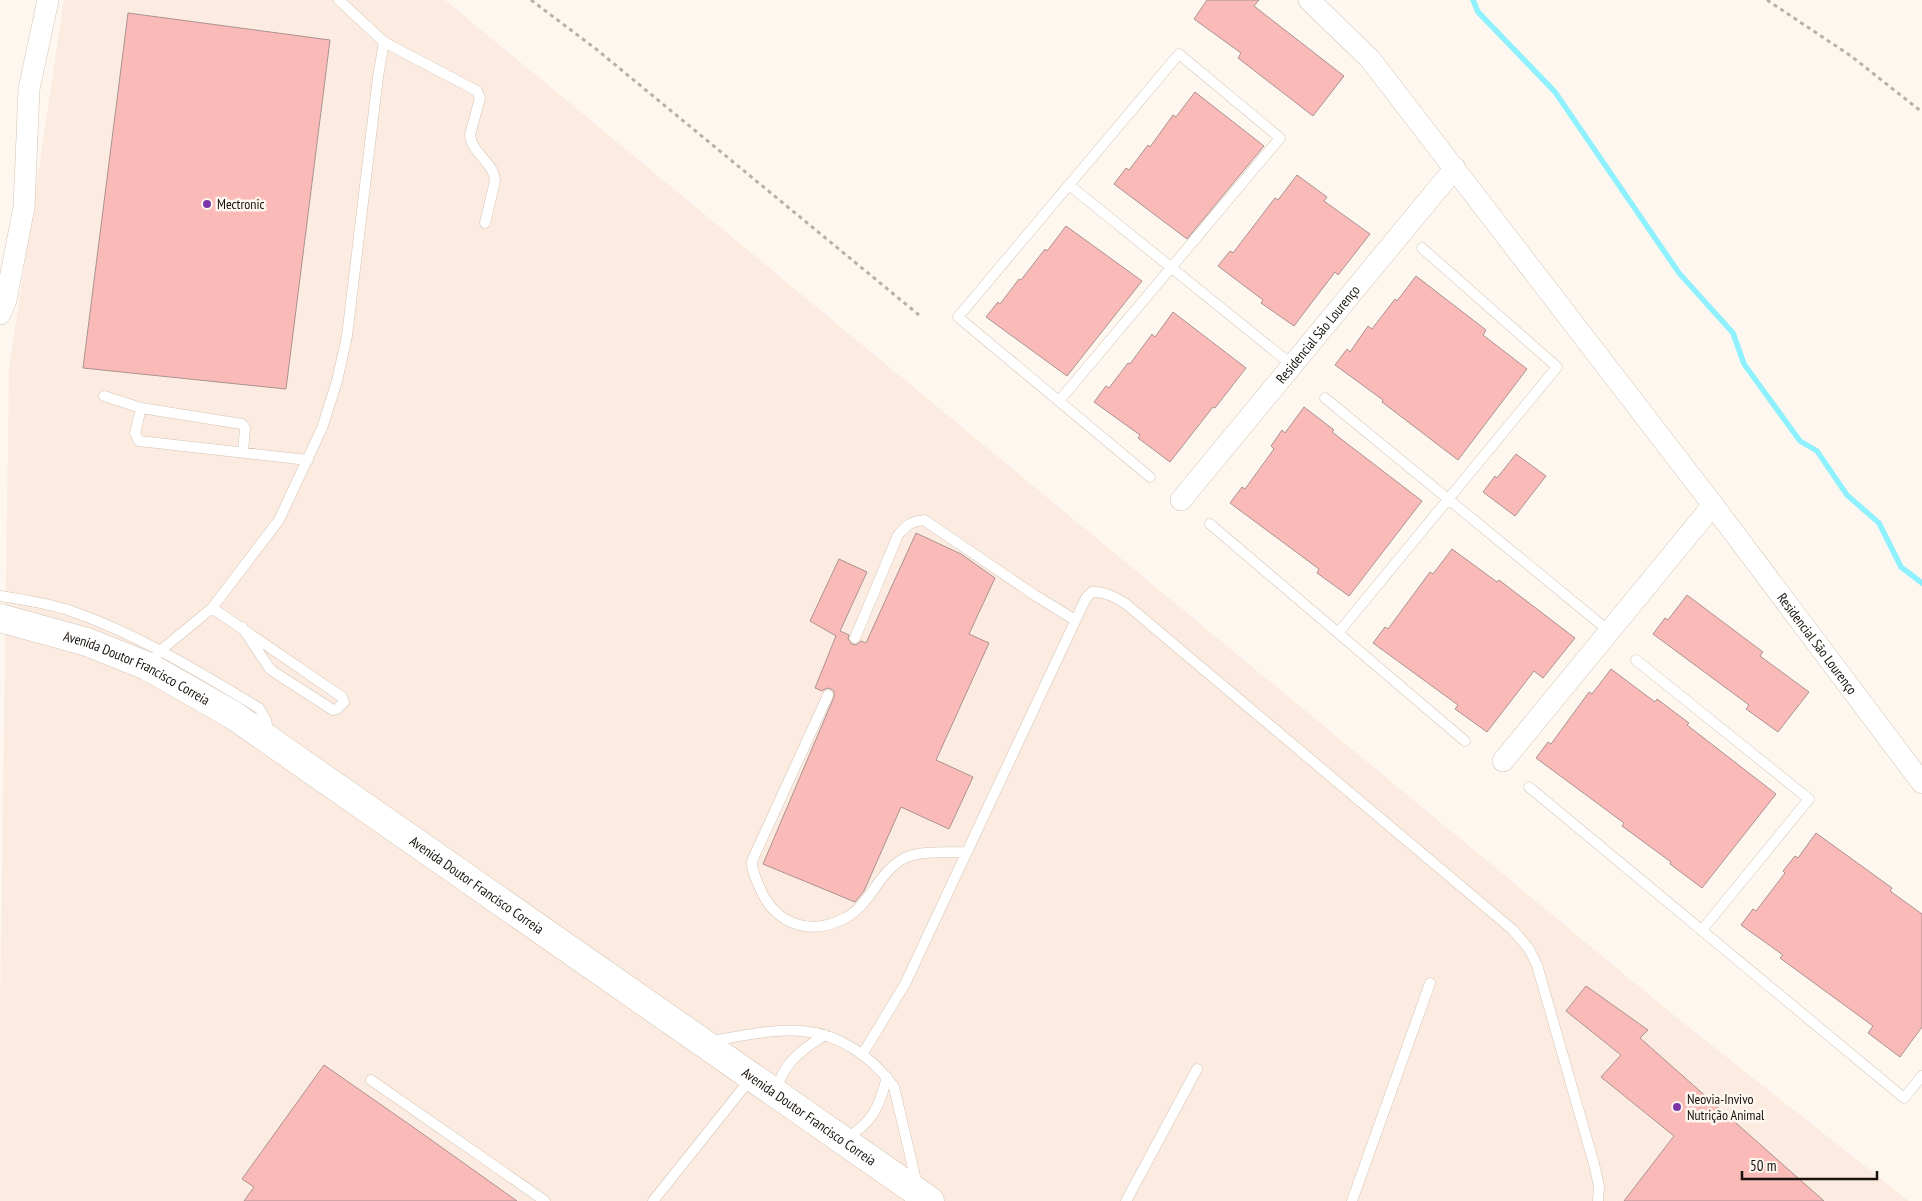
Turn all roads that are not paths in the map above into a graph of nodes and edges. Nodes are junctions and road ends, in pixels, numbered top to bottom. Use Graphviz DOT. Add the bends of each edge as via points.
graph roads {
  1 [pos="48,0"];
  2 [pos="339,0"];
  3 [pos="1309,0"];
  4 [pos="384,42"];
  5 [pos="1455,168"];
  6 [pos="1069,185"];
  7 [pos="485,223"];
  8 [pos="1422,248"];
  9 [pos="1171,267"];
  10 [pos="0,314"];
  11 [pos="1292,365"];
  12 [pos="104,396"];
  13 [pos="1325,398"];
  14 [pos="1060,401"];
  15 [pos="141,408"];
  16 [pos="242,452"];
  17 [pos="308,460"];
  18 [pos="1150,477"];
  19 [pos="1449,499"];
  20 [pos="1181,500"];
  21 [pos="1712,505"];
  22 [pos="1210,524"];
  23 [pos="0,596"];
  24 [pos="212,608"];
  25 [pos="0,618"];
  26 [pos="1075,620"];
  27 [pos="242,627"];
  28 [pos="1609,631"];
  29 [pos="1338,633"];
  30 [pos="855,638"];
  31 [pos="154,658"];
  32 [pos="1636,660"];
  33 [pos="828,695"];
  34 [pos="1465,741"];
  35 [pos="1503,761"];
  36 [pos="1922,783"];
  37 [pos="1529,787"];
  38 [pos="967,852"];
  39 [pos="1702,930"];
  40 [pos="1430,983"];
  41 [pos="825,1035"];
  42 [pos="703,1042"];
  43 [pos="862,1055"];
  44 [pos="1197,1070"];
  45 [pos="1922,1076"];
  46 [pos="752,1077"];
  47 [pos="887,1077"];
  48 [pos="371,1080"];
  49 [pos="776,1094"];
  50 [pos="843,1140"];
  51 [pos="925,1197"];
  52 [pos="545,1201"];
  53 [pos="653,1201"];
  54 [pos="1126,1201"];
  55 [pos="1352,1201"];
  56 [pos="1598,1201"];
  1 -- 10 [label="street" via="30,89 24,207 6,300"];
  2 -- 4 [label="lane"];
  3 -- 5 [label="street, Residencial São Lourenço" via="1370,59"];
  4 -- 7 [label="lane" via="477,91 480,98 471,141 495,174"];
  4 -- 17 [label="lane" via="347,336 337,381"];
  5 -- 11 [label="street, Residencial São Lourenço"];
  5 -- 21 [label="street, Residencial São Lourenço"];
  6 -- 9 [label="lane"];
  6 -- 9 [label="lane" via="1178,54 1280,138"];
  6 -- 14 [label="lane" via="958,317"];
  8 -- 19 [label="lane" via="1557,367"];
  9 -- 11 [label="lane"];
  9 -- 14 [label="lane"];
  11 -- 20 [label="street, Residencial São Lourenço"];
  12 -- 15 [label="lane"];
  13 -- 19 [label="lane"];
  14 -- 18 [label="lane"];
  15 -- 16 [label="lane" via="242,424 245,428"];
  15 -- 16 [label="lane" via="135,433 139,441"];
  16 -- 17 [label="lane"];
  17 -- 24 [label="lane" via="279,520"];
  19 -- 28 [label="lane"];
  19 -- 29 [label="lane"];
  21 -- 28 [label="street"];
  21 -- 36 [label="street, Residencial São Lourenço"];
  22 -- 29 [label="lane"];
  23 -- 31 [label="lane" via="70,611 107,625"];
  24 -- 27 [label="lane"];
  24 -- 31 [label="lane"];
  25 -- 31 [label="main road, Avenida Doutor Francisco Correia"];
  26 -- 30 [label="lane" via="924,520 915,520 898,535"];
  26 -- 38 [label="lane"];
  26 -- 56 [label="lane" via="1092,592 1116,597 1126,604 1518,936 1537,964 1594,1164"];
  27 -- 27 [label="lane" via="342,697 344,702 337,709 330,708 270,669"];
  28 -- 35 [label="street"];
  29 -- 34 [label="lane"];
  31 -- 42 [label="main road, Avenida Doutor Francisco Correia" via="205,698"];
  32 -- 39 [label="lane" via="1809,799"];
  33 -- 38 [label="lane" via="752,861 763,896 774,910 797,926 820,928 847,918 895,864 907,857"];
  37 -- 39 [label="lane"];
  38 -- 43 [label="lane" via="905,984"];
  39 -- 45 [label="lane" via="1904,1098"];
  40 -- 55 [label="lane"];
  41 -- 42 [label="lane" via="800,1030"];
  41 -- 43 [label="lane" via="850,1045"];
  41 -- 49 [label="lane" via="804,1048 789,1063"];
  42 -- 46 [label="main road, Avenida Doutor Francisco Correia"];
  43 -- 47 [label="lane"];
  44 -- 54 [label="lane"];
  46 -- 49 [label="main road, Avenida Doutor Francisco Correia"];
  46 -- 53 [label="lane"];
  47 -- 50 [label="lane" via="876,1111 858,1131"];
  47 -- 51 [label="lane" via="894,1087"];
  48 -- 52 [label="lane"];
  49 -- 50 [label="main road, Avenida Doutor Francisco Correia"];
  50 -- 51 [label="main road, Avenida Doutor Francisco Correia"];
}
